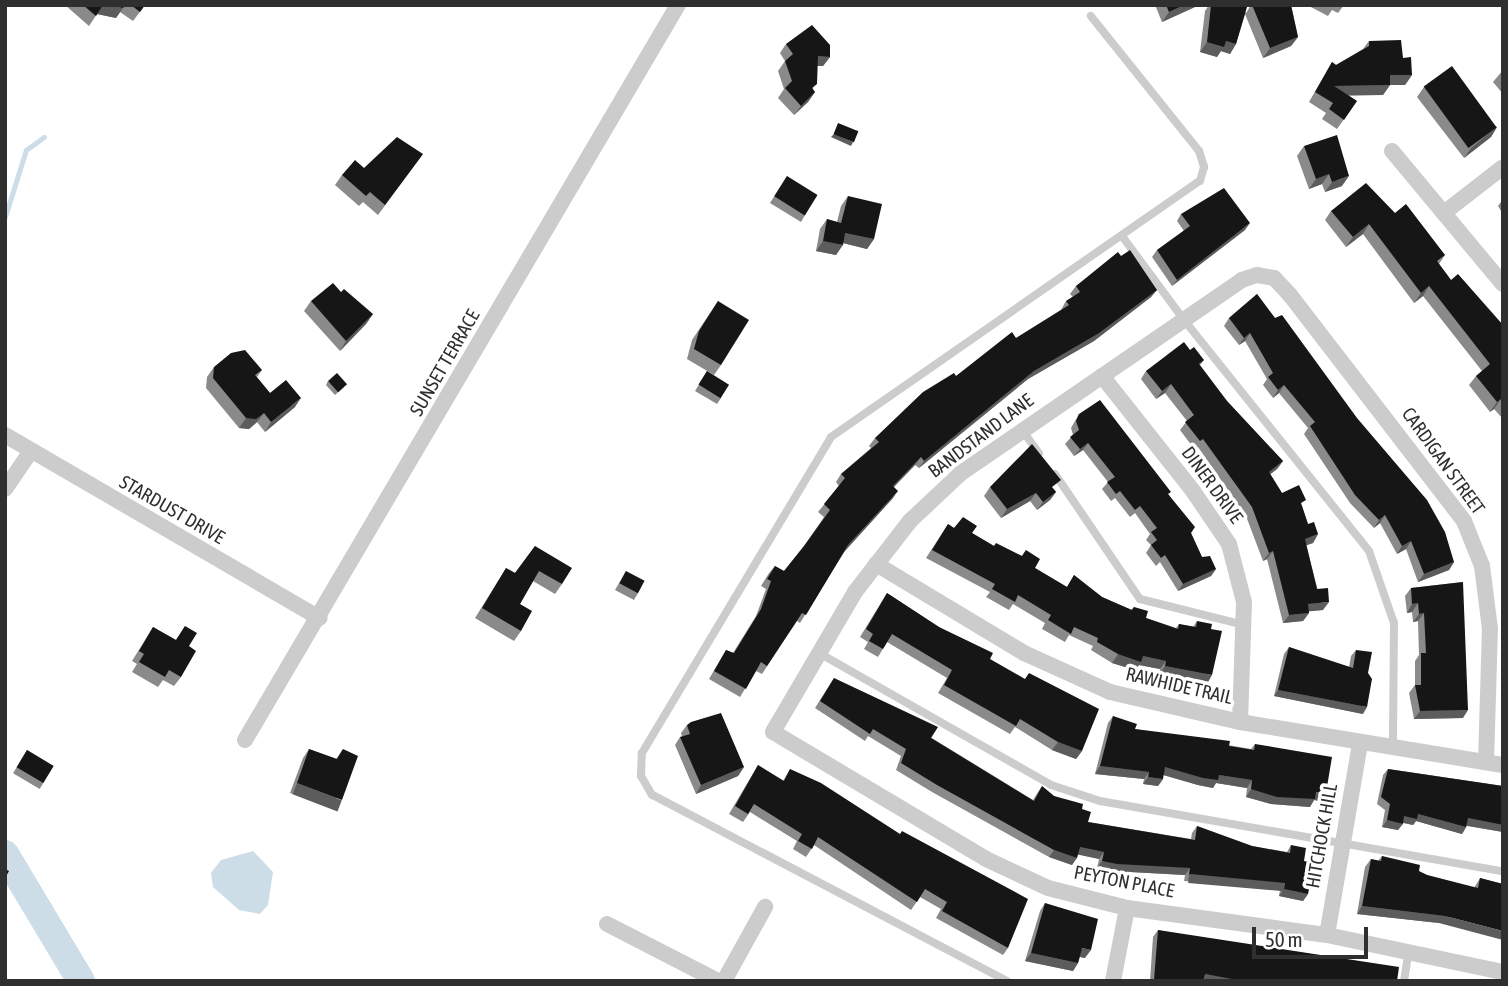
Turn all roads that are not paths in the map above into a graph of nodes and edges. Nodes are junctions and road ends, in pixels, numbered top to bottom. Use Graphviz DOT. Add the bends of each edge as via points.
graph roads {
  1 [pos="678,5"];
  2 [pos="1091,16"];
  3 [pos="1392,151"];
  4 [pos="1503,167"];
  5 [pos="1445,212"];
  6 [pos="1122,236"];
  7 [pos="1257,275"];
  8 [pos="1503,284"];
  9 [pos="1184,320"];
  10 [pos="1102,376"];
  11 [pos="1022,430"];
  12 [pos="5,435"];
  13 [pos="31,451"];
  14 [pos="5,489"];
  15 [pos="876,564"];
  16 [pos="320,618"];
  17 [pos="1244,625"];
  18 [pos="819,653"];
  19 [pos="1240,722"];
  20 [pos="772,732"];
  21 [pos="245,740"];
  22 [pos="1360,744"];
  23 [pos="1394,749"];
  24 [pos="1486,762"];
  25 [pos="1503,765"];
  26 [pos="1342,843"];
  27 [pos="1503,871"];
  28 [pos="765,907"];
  29 [pos="1127,908"];
  30 [pos="607,924"];
  31 [pos="1327,935"];
  32 [pos="1409,950"];
  33 [pos="1503,972"];
  34 [pos="718,981"];
  35 [pos="724,981"];
  36 [pos="1007,981"];
  37 [pos="1113,981"];
  38 [pos="1404,981"];
  1 -- 16 [label="street, SUNSET TERRACE"];
  2 -- 6 [label="lane" via="1199,151 1204,167 1200,181"];
  3 -- 5 [label="street"];
  4 -- 5 [label="street"];
  5 -- 8 [label="street"];
  6 -- 9 [label="lane"];
  6 -- 36 [label="lane" via="831,437 642,753 640,776 652,794"];
  7 -- 9 [label="street, BANDSTAND LANE"];
  7 -- 24 [label="street, CARDIGAN STREET" via="1273,278 1290,295 1464,521 1482,566 1490,629"];
  9 -- 10 [label="street, BANDSTAND LANE"];
  9 -- 23 [label="lane" via="1369,551 1394,623"];
  10 -- 11 [label="street, BANDSTAND LANE"];
  10 -- 17 [label="street, DINER DRIVE" via="1229,544 1244,602"];
  11 -- 15 [label="street, BANDSTAND LANE" via="960,474 910,522"];
  11 -- 17 [label="lane" via="1140,598"];
  12 -- 13 [label="street, STARDUST DRIVE"];
  13 -- 14 [label="street"];
  13 -- 16 [label="street, STARDUST DRIVE"];
  15 -- 18 [label="street, BANDSTAND LANE"];
  15 -- 19 [label="street, RAWHIDE TRAIL" via="1064,674 1110,692"];
  16 -- 21 [label="street, SUNSET TERRACE"];
  17 -- 19 [label="street, DINER DRIVE"];
  18 -- 20 [label="street, BANDSTAND LANE"];
  18 -- 26 [label="lane" via="1051,785 1100,801"];
  19 -- 22 [label="street, RAWHIDE TRAIL"];
  20 -- 29 [label="street, PEYTON PLACE" via="986,859 1048,888"];
  22 -- 23 [label="street, RAWHIDE TRAIL"];
  22 -- 26 [label="street, HITCHOCK HILL"];
  23 -- 24 [label="street, RAWHIDE TRAIL"];
  24 -- 25 [label="street, RAWHIDE TRAIL"];
  26 -- 27 [label="lane"];
  26 -- 31 [label="street, HITCHOCK HILL"];
  28 -- 35 [label="street"];
  29 -- 31 [label="street, PEYTON PLACE"];
  29 -- 37 [label="street"];
  30 -- 34 [label="street"];
  31 -- 32 [label="street, PEYTON PLACE"];
  32 -- 33 [label="street, PEYTON PLACE"];
  32 -- 38 [label="lane"];
}
